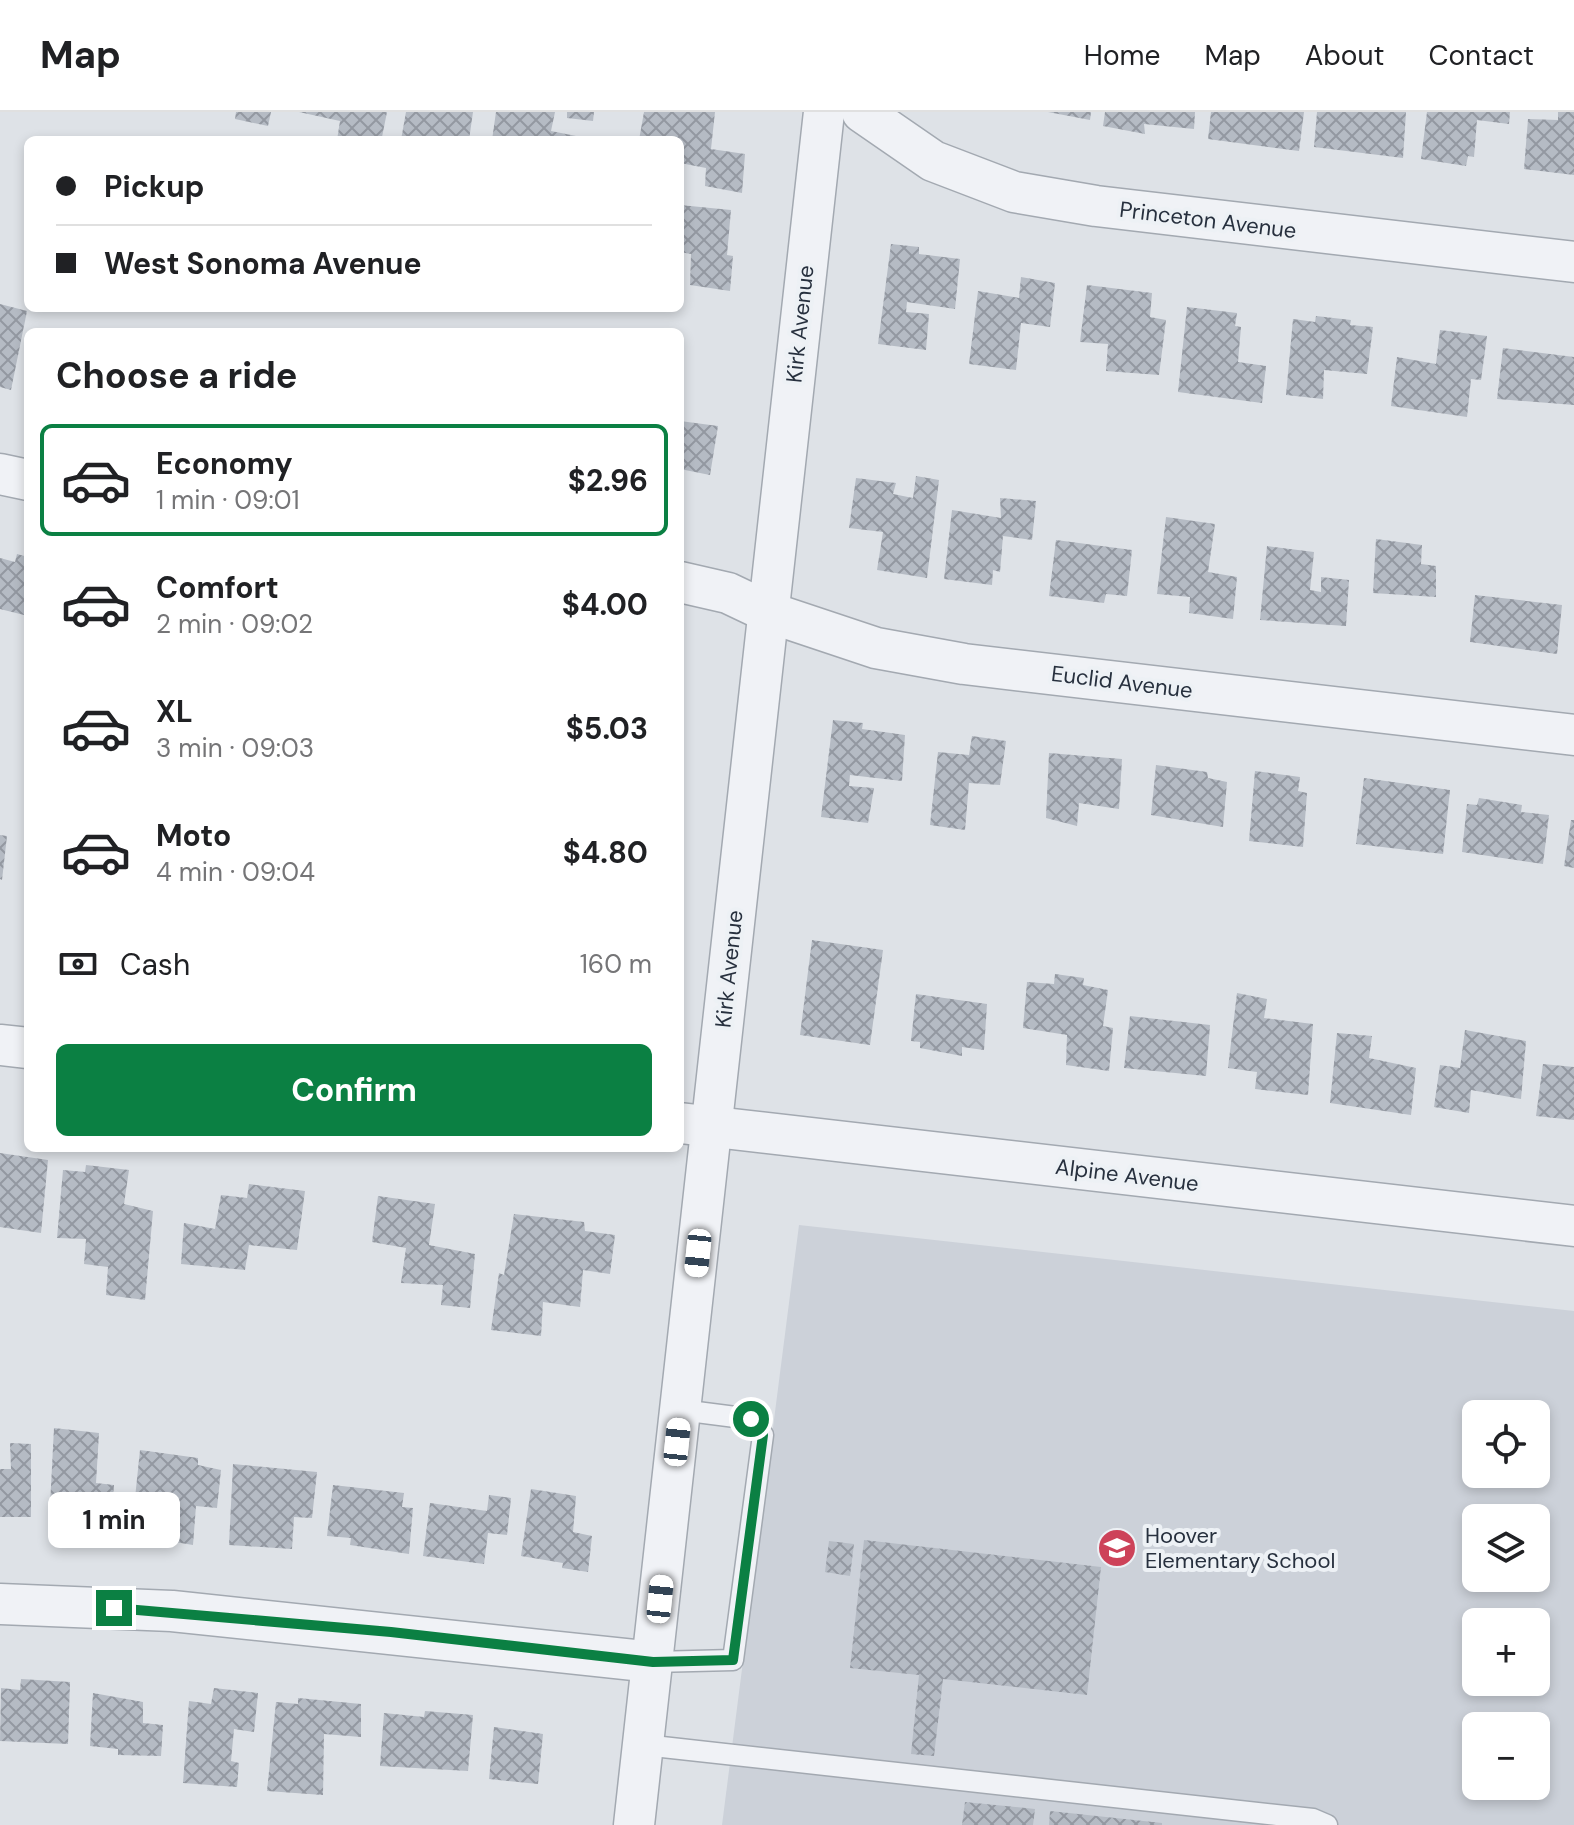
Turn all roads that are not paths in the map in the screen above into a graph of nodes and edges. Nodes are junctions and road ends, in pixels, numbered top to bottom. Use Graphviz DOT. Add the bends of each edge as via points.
graph roads {
  1 [pos="824,112"];
  2 [pos="862,112"];
  3 [pos="1574,262"];
  4 [pos="0,474"];
  5 [pos="24,479"];
  6 [pos="684,583"];
  7 [pos="768,612"];
  8 [pos="1574,735"];
  9 [pos="0,1045"];
  10 [pos="24,1048"];
  11 [pos="696,1125"];
  12 [pos="1574,1226"];
  13 [pos="681,1410"];
  14 [pos="0,1604"];
  15 [pos="653,1662"];
  16 [pos="644,1745"];
  17 [pos="634,1825"];
  18 [pos="1327,1825"];
  1 -- 7 [label="street, Kirk Avenue"];
  2 -- 3 [label="street, Princeton Avenue" via="933,161 1014,192"];
  4 -- 5 [label="street"];
  6 -- 7 [label="street, Euclid Avenue" via="728,593"];
  7 -- 8 [label="street, Euclid Avenue" via="876,648 964,664"];
  7 -- 11 [label="street, Kirk Avenue"];
  9 -- 10 [label="street"];
  11 -- 12 [label="street, Alpine Avenue"];
  11 -- 13 [label="street, Kirk Avenue"];
  13 -- 15 [label="street, Kirk Avenue"];
  13 -- 15 [label="lane" via="751,1419 763,1435 733,1660"];
  14 -- 15 [label="street" via="172,1611"];
  15 -- 16 [label="street, Kirk Avenue"];
  16 -- 17 [label="street, Kirk Avenue"];
  16 -- 18 [label="lane" via="1313,1819"];
}
